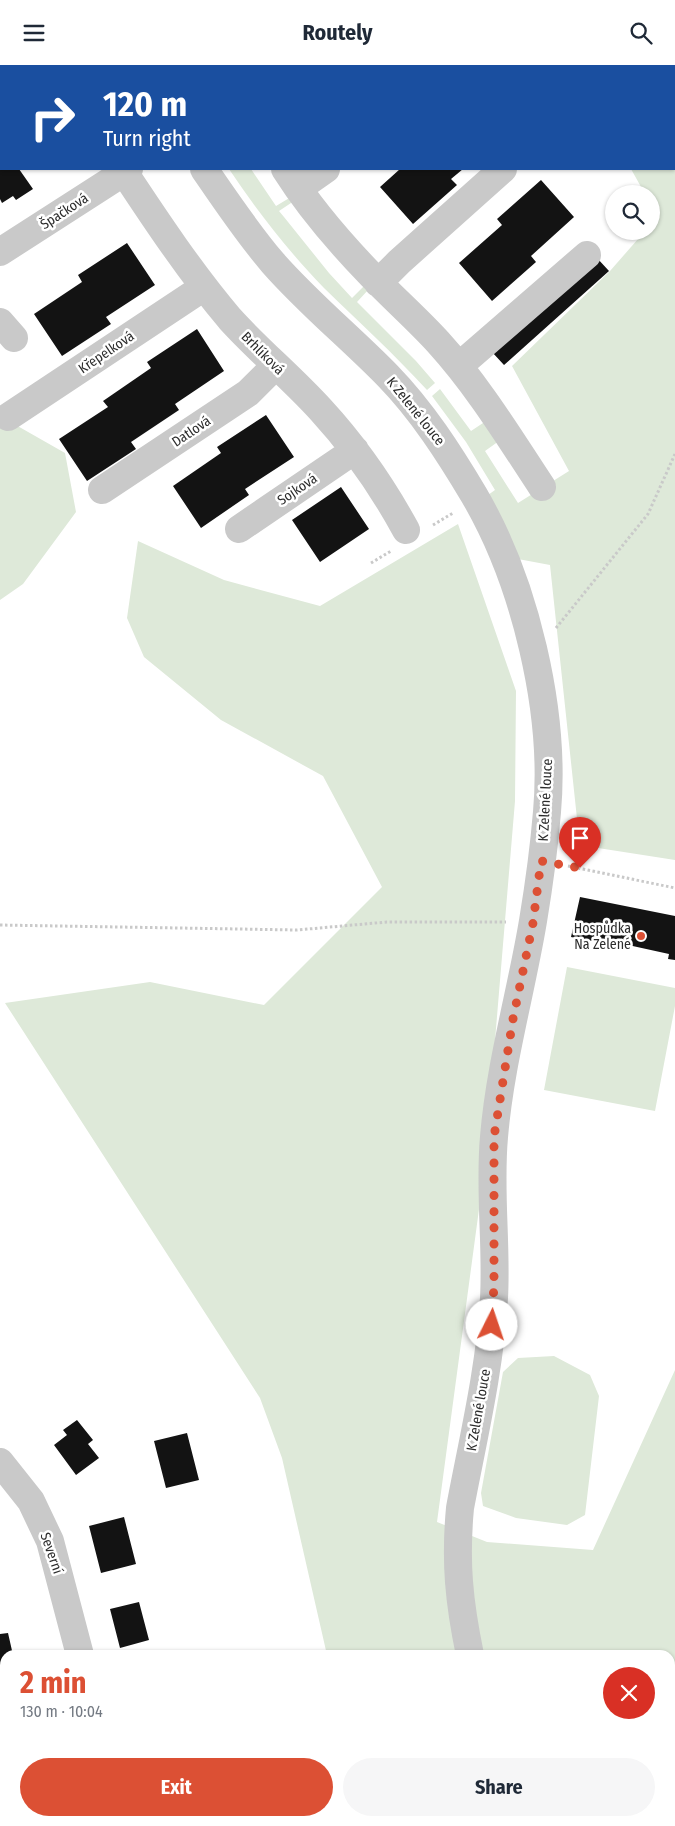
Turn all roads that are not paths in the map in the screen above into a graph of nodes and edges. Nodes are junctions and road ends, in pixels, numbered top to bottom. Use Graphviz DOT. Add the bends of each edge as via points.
graph roads {
  1 [pos="126,170"];
  2 [pos="205,170"];
  3 [pos="322,170"];
  4 [pos="503,170"];
  5 [pos="292,178"];
  6 [pos="0,252"];
  7 [pos="587,255"];
  8 [pos="378,283"];
  9 [pos="204,287"];
  10 [pos="276,366"];
  11 [pos="458,366"];
  12 [pos="8,417"];
  13 [pos="355,450"];
  14 [pos="542,487"];
  15 [pos="102,490"];
  16 [pos="239,529"];
  17 [pos="406,530"];
  18 [pos="0,1463"];
  19 [pos="79,1650"];
  20 [pos="469,1650"];
  1 -- 6 [label="street, Špačková"];
  1 -- 9 [label="street, Brhlíková"];
  2 -- 20 [label="street, K Zelené louce" via="274,264 389,377 447,450 476,499 503,556 522,609 544,709 548,809 533,923 511,1028 494,1137 492,1325 460,1508 458,1585"];
  3 -- 5 [label="street"];
  4 -- 8 [label="street"];
  5 -- 8 [label="street" via="327,225"];
  7 -- 11 [label="street"];
  8 -- 11 [label="street" via="438,341"];
  9 -- 10 [label="street, Brhlíková"];
  9 -- 12 [label="street, Křepelková"];
  10 -- 13 [label="street, Brhlíková" via="319,408"];
  10 -- 15 [label="street, Datlová" via="248,393"];
  11 -- 14 [label="street" via="495,414"];
  13 -- 16 [label="street, Sojková"];
  13 -- 17 [label="street, Brhlíková"];
  18 -- 19 [label="street, Severní" via="31,1501 50,1541"];
}
